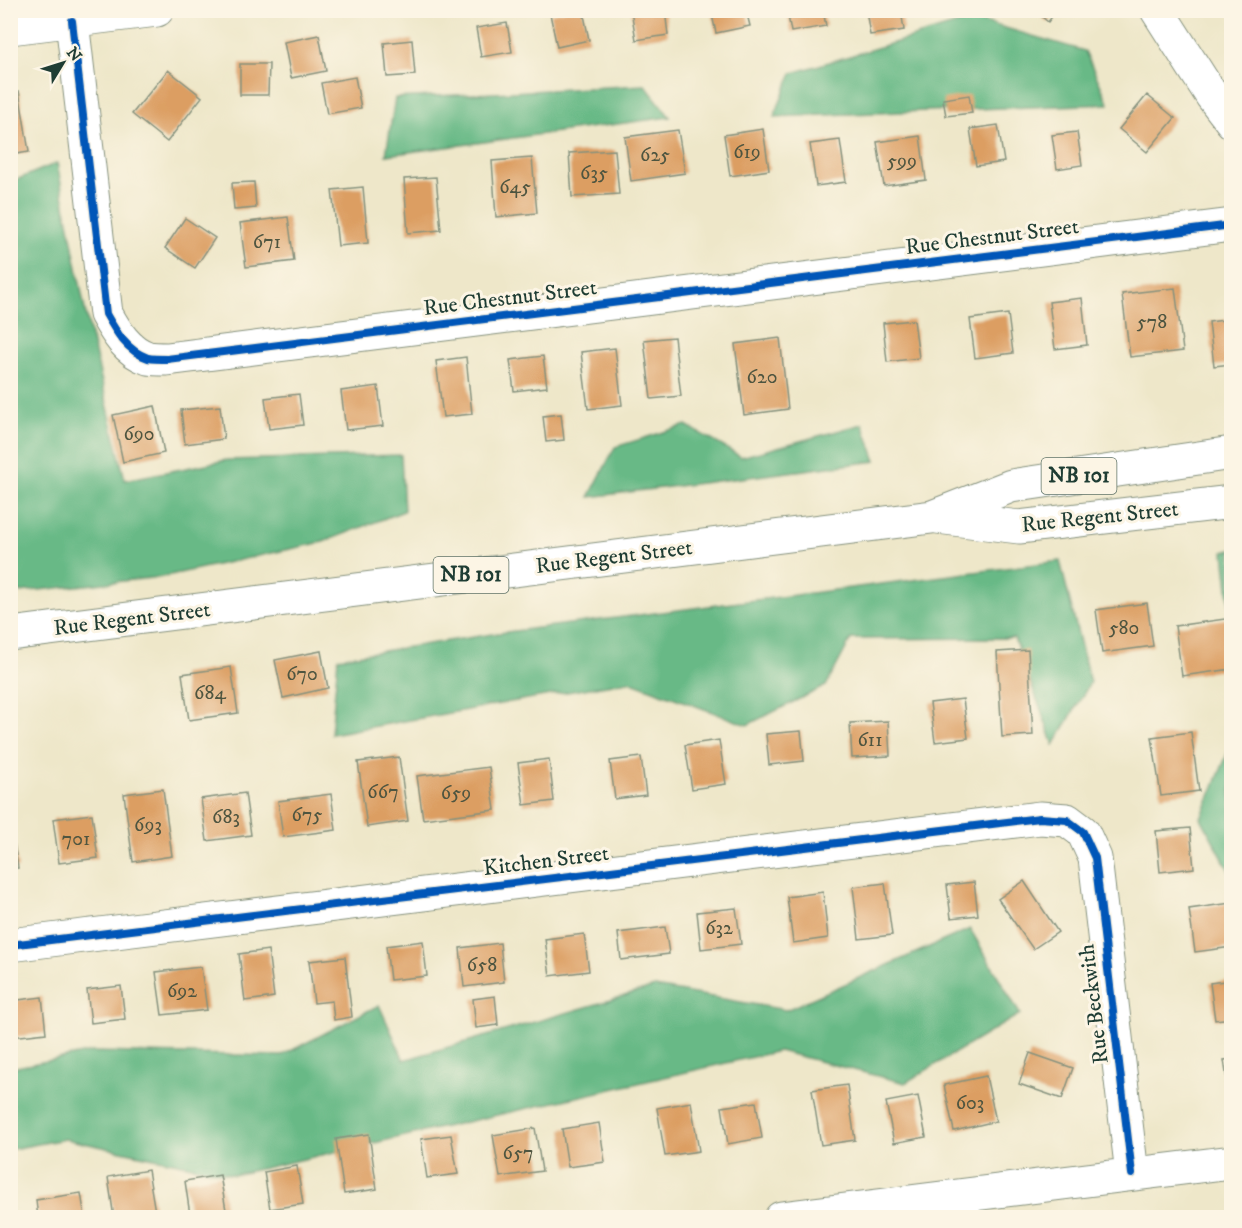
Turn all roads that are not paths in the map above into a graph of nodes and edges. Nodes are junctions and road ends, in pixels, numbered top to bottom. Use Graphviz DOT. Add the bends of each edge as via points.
graph roads {
  1 [pos="157,10"];
  2 [pos="1158,10"];
  3 [pos="72,21"];
  4 [pos="10,28"];
  5 [pos="1232,122"];
  6 [pos="1232,225"];
  7 [pos="1232,453"];
  8 [pos="1232,502"];
  9 [pos="932,517"];
  10 [pos="10,634"];
  11 [pos="1083,832"];
  12 [pos="10,945"];
  13 [pos="1232,1162"];
  14 [pos="1132,1174"];
  15 [pos="781,1218"];
  1 -- 3 [label="street"];
  2 -- 5 [label="street"];
  3 -- 4 [label="street"];
  3 -- 6 [label="street, Rue Chestnut Street" via="106,314 132,349 149,358 167,359"];
  7 -- 9 [label="street, Rue Regent Street / NB 101" via="1011,486"];
  8 -- 9 [label="street, Rue Regent Street / NB 101" via="1019,527"];
  9 -- 10 [label="street, Rue Regent Street / NB 101"];
  11 -- 12 [label="street, Kitchen Street" via="1067,820 1040,818"];
  11 -- 14 [label="street, Rue Beckwith" via="1095,858"];
  13 -- 14 [label="street"];
  14 -- 15 [label="street"];
}
